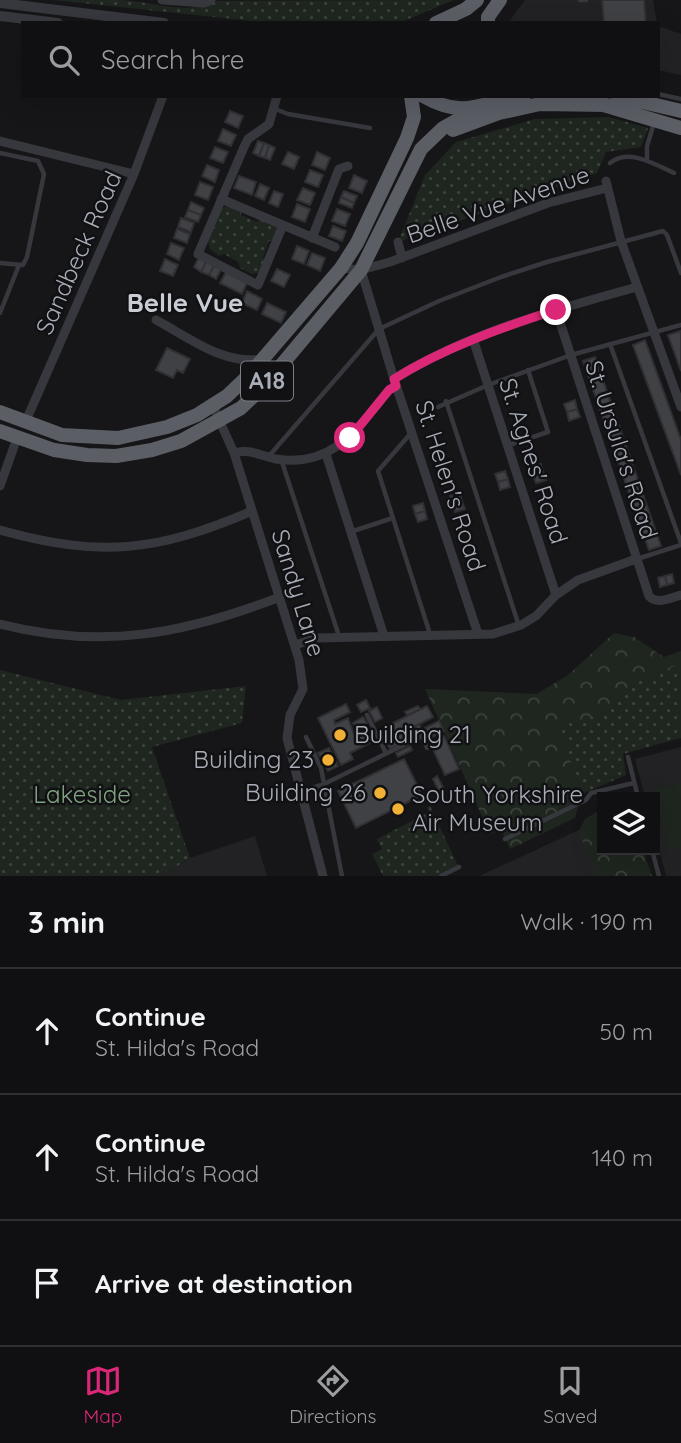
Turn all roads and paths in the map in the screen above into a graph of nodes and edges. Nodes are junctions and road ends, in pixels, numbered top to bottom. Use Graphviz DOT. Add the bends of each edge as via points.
graph roads {
  1 [pos="162,0"];
  2 [pos="477,0"];
  3 [pos="500,0"];
  4 [pos="580,0"];
  5 [pos="586,0"];
  6 [pos="209,1"];
  7 [pos="0,3"];
  8 [pos="0,16"];
  9 [pos="41,21"];
  10 [pos="148,21"];
  11 [pos="440,21"];
  12 [pos="488,21"];
  13 [pos="660,94"];
  14 [pos="162,98"];
  15 [pos="277,98"];
  16 [pos="411,98"];
  17 [pos="427,98"];
  18 [pos="514,98"];
  19 [pos="577,98"];
  20 [pos="681,99"];
  21 [pos="612,101"];
  22 [pos="484,104"];
  23 [pos="275,109"];
  24 [pos="681,111"];
  25 [pos="655,120"];
  26 [pos="370,128"];
  27 [pos="681,128"];
  28 [pos="430,140"];
  29 [pos="0,141"];
  30 [pos="0,153"];
  31 [pos="647,160"];
  32 [pos="610,163"];
  33 [pos="348,166"];
  34 [pos="674,173"];
  35 [pos="134,174"];
  36 [pos="221,199"];
  37 [pos="283,225"];
  38 [pos="312,238"];
  39 [pos="621,241"];
  40 [pos="398,242"];
  41 [pos="335,247"];
  42 [pos="402,258"];
  43 [pos="0,263"];
  44 [pos="19,265"];
  45 [pos="341,268"];
  46 [pos="361,270"];
  47 [pos="681,273"];
  48 [pos="637,287"];
  49 [pos="556,310"];
  50 [pos="0,313"];
  51 [pos="156,320"];
  52 [pos="681,325"];
  53 [pos="379,329"];
  54 [pos="653,332"];
  55 [pos="473,339"];
  56 [pos="610,344"];
  57 [pos="570,355"];
  58 [pos="263,359"];
  59 [pos="238,360"];
  60 [pos="528,370"];
  61 [pos="242,382"];
  62 [pos="395,382"];
  63 [pos="488,384"];
  64 [pos="446,401"];
  65 [pos="214,405"];
  66 [pos="438,407"];
  67 [pos="681,407"];
  68 [pos="0,412"];
  69 [pos="221,421"];
  70 [pos="25,423"];
  71 [pos="0,431"];
  72 [pos="411,432"];
  73 [pos="17,438"];
  74 [pos="508,445"];
  75 [pos="234,453"];
  76 [pos="326,454"];
  77 [pos="268,457"];
  78 [pos="281,459"];
  79 [pos="0,486"];
  80 [pos="252,511"];
  81 [pos="393,518"];
  82 [pos="0,530"];
  83 [pos="349,532"];
  84 [pos="681,544"];
  85 [pos="636,559"];
  86 [pos="556,595"];
  87 [pos="681,595"];
  88 [pos="280,597"];
  89 [pos="0,624"];
  90 [pos="519,626"];
  91 [pos="478,634"];
  92 [pos="430,635"];
  93 [pos="384,636"];
  94 [pos="339,637"];
  95 [pos="295,645"];
  96 [pos="367,716"];
  97 [pos="306,737"];
  98 [pos="427,748"];
  99 [pos="386,753"];
  100 [pos="628,757"];
  101 [pos="634,783"];
  102 [pos="324,784"];
  103 [pos="300,792"];
  104 [pos="637,792"];
  105 [pos="505,839"];
  106 [pos="653,855"];
  107 [pos="459,867"];
  108 [pos="323,876"];
  109 [pos="342,876"];
  110 [pos="441,876"];
  111 [pos="659,876"];
  1 -- 6 [label="street"];
  2 -- 11 [label="highway"];
  3 -- 12 [label="highway"];
  4 -- 5 [label="lane"];
  7 -- 10 [label="street"];
  8 -- 9 [label="street"];
  13 -- 20 [label="lane"];
  14 -- 35 [label="street, Sandbeck Road"];
  15 -- 23 [label="street"];
  16 -- 45 [label="highway, A18" via="414,117 407,138"];
  17 -- 22 [label="highway" via="458,109"];
  18 -- 22 [label="highway"];
  19 -- 21 [label="highway"];
  21 -- 24 [label="highway"];
  21 -- 25 [label="highway"];
  21 -- 28 [label="highway" via="540,104 499,113"];
  22 -- 28 [label="highway, A18"];
  23 -- 26 [label="lane"];
  23 -- 36 [label="street" via="269,124 248,139"];
  25 -- 27 [label="highway"];
  25 -- 31 [label="lane"];
  28 -- 46 [label="highway, A18" via="412,166"];
  29 -- 35 [label="street"];
  30 -- 44 [label="lane" via="38,161 44,174 27,257"];
  31 -- 32 [label="lane" via="618,157"];
  31 -- 34 [label="lane"];
  33 -- 38 [label="street" via="339,169"];
  35 -- 70 [label="street, Sandbeck Road"];
  36 -- 37 [label="street"];
  36 -- 37 [label="street" via="198,254 258,285"];
  37 -- 38 [label="street"];
  38 -- 41 [label="street"];
  39 -- 42 [label="street, Belle Vue Avenue" via="607,184"];
  39 -- 47 [label="lane" via="663,230"];
  39 -- 48 [label="street"];
  39 -- 53 [label="lane" via="501,277"];
  40 -- 42 [label="street, Belle Vue Avenue"];
  42 -- 46 [label="street, Belle Vue Avenue"];
  43 -- 44 [label="lane"];
  44 -- 50 [label="lane"];
  45 -- 46 [label="street"];
  45 -- 58 [label="highway, A18"];
  46 -- 53 [label="street, St. Helen's Road"];
  46 -- 69 [label="highway, A18" via="263,387"];
  48 -- 49 [label="street"];
  48 -- 54 [label="street"];
  49 -- 55 [label="street"];
  49 -- 57 [label="street, St. Ursula's Road"];
  51 -- 59 [label="street" via="210,352"];
  52 -- 54 [label="lane"];
  53 -- 62 [label="street, St. Helen's Road"];
  53 -- 77 [label="lane"];
  54 -- 56 [label="lane"];
  54 -- 67 [label="street"];
  55 -- 62 [label="street" via="426,359"];
  55 -- 63 [label="street, St. Agnes' Road"];
  56 -- 57 [label="lane"];
  56 -- 84 [label="lane"];
  57 -- 60 [label="lane"];
  57 -- 85 [label="street, St. Ursula's Road"];
  58 -- 59 [label="street"];
  58 -- 61 [label="highway, A18"];
  59 -- 61 [label="street"];
  60 -- 63 [label="lane"];
  60 -- 74 [label="lane" via="548,432"];
  61 -- 65 [label="highway, A18"];
  62 -- 72 [label="street, St. Helen's Road"];
  62 -- 76 [label="street" via="350,438"];
  63 -- 64 [label="lane"];
  63 -- 74 [label="street, St. Agnes' Road"];
  64 -- 66 [label="lane"];
  64 -- 90 [label="lane"];
  65 -- 69 [label="street, Sandy Lane"];
  65 -- 70 [label="highway, A18" via="167,427 118,438 62,435"];
  68 -- 70 [label="highway, A18"];
  69 -- 73 [label="highway, A18" via="181,441 116,456 54,450"];
  69 -- 75 [label="street, Sandy Lane"];
  71 -- 73 [label="highway, A18"];
  72 -- 81 [label="lane" via="378,471"];
  72 -- 91 [label="street, St. Helen's Road"];
  73 -- 79 [label="street"];
  74 -- 86 [label="street, St. Agnes' Road"];
  75 -- 77 [label="street" via="244,450"];
  75 -- 80 [label="street, Sandy Lane"];
  76 -- 78 [label="street"];
  76 -- 83 [label="street"];
  77 -- 78 [label="street"];
  78 -- 94 [label="lane"];
  80 -- 82 [label="street" via="191,535 127,547 69,546"];
  80 -- 88 [label="street, Sandy Lane"];
  81 -- 83 [label="lane"];
  81 -- 92 [label="lane"];
  83 -- 93 [label="street"];
  84 -- 85 [label="lane"];
  85 -- 86 [label="street" via="578,580"];
  85 -- 87 [label="street, St. Ursula's Road" via="653,600"];
  86 -- 90 [label="street"];
  88 -- 89 [label="street" via="172,631 132,636 66,636"];
  88 -- 95 [label="street, Sandy Lane"];
  90 -- 91 [label="street"];
  91 -- 92 [label="street"];
  92 -- 93 [label="street"];
  93 -- 94 [label="street"];
  94 -- 95 [label="street"];
  95 -- 103 [label="street, Sandy Lane" via="304,682 290,716 287,738"];
  96 -- 99 [label="lane"];
  97 -- 102 [label="lane"];
  98 -- 99 [label="lane" via="422,736"];
  99 -- 102 [label="lane"];
  100 -- 101 [label="lane"];
  101 -- 104 [label="lane"];
  101 -- 105 [label="lane" via="591,793 586,800"];
  102 -- 103 [label="lane"];
  102 -- 109 [label="lane"];
  103 -- 108 [label="street, Sandy Lane"];
  106 -- 111 [label="lane"];
  107 -- 110 [label="lane"];
}
